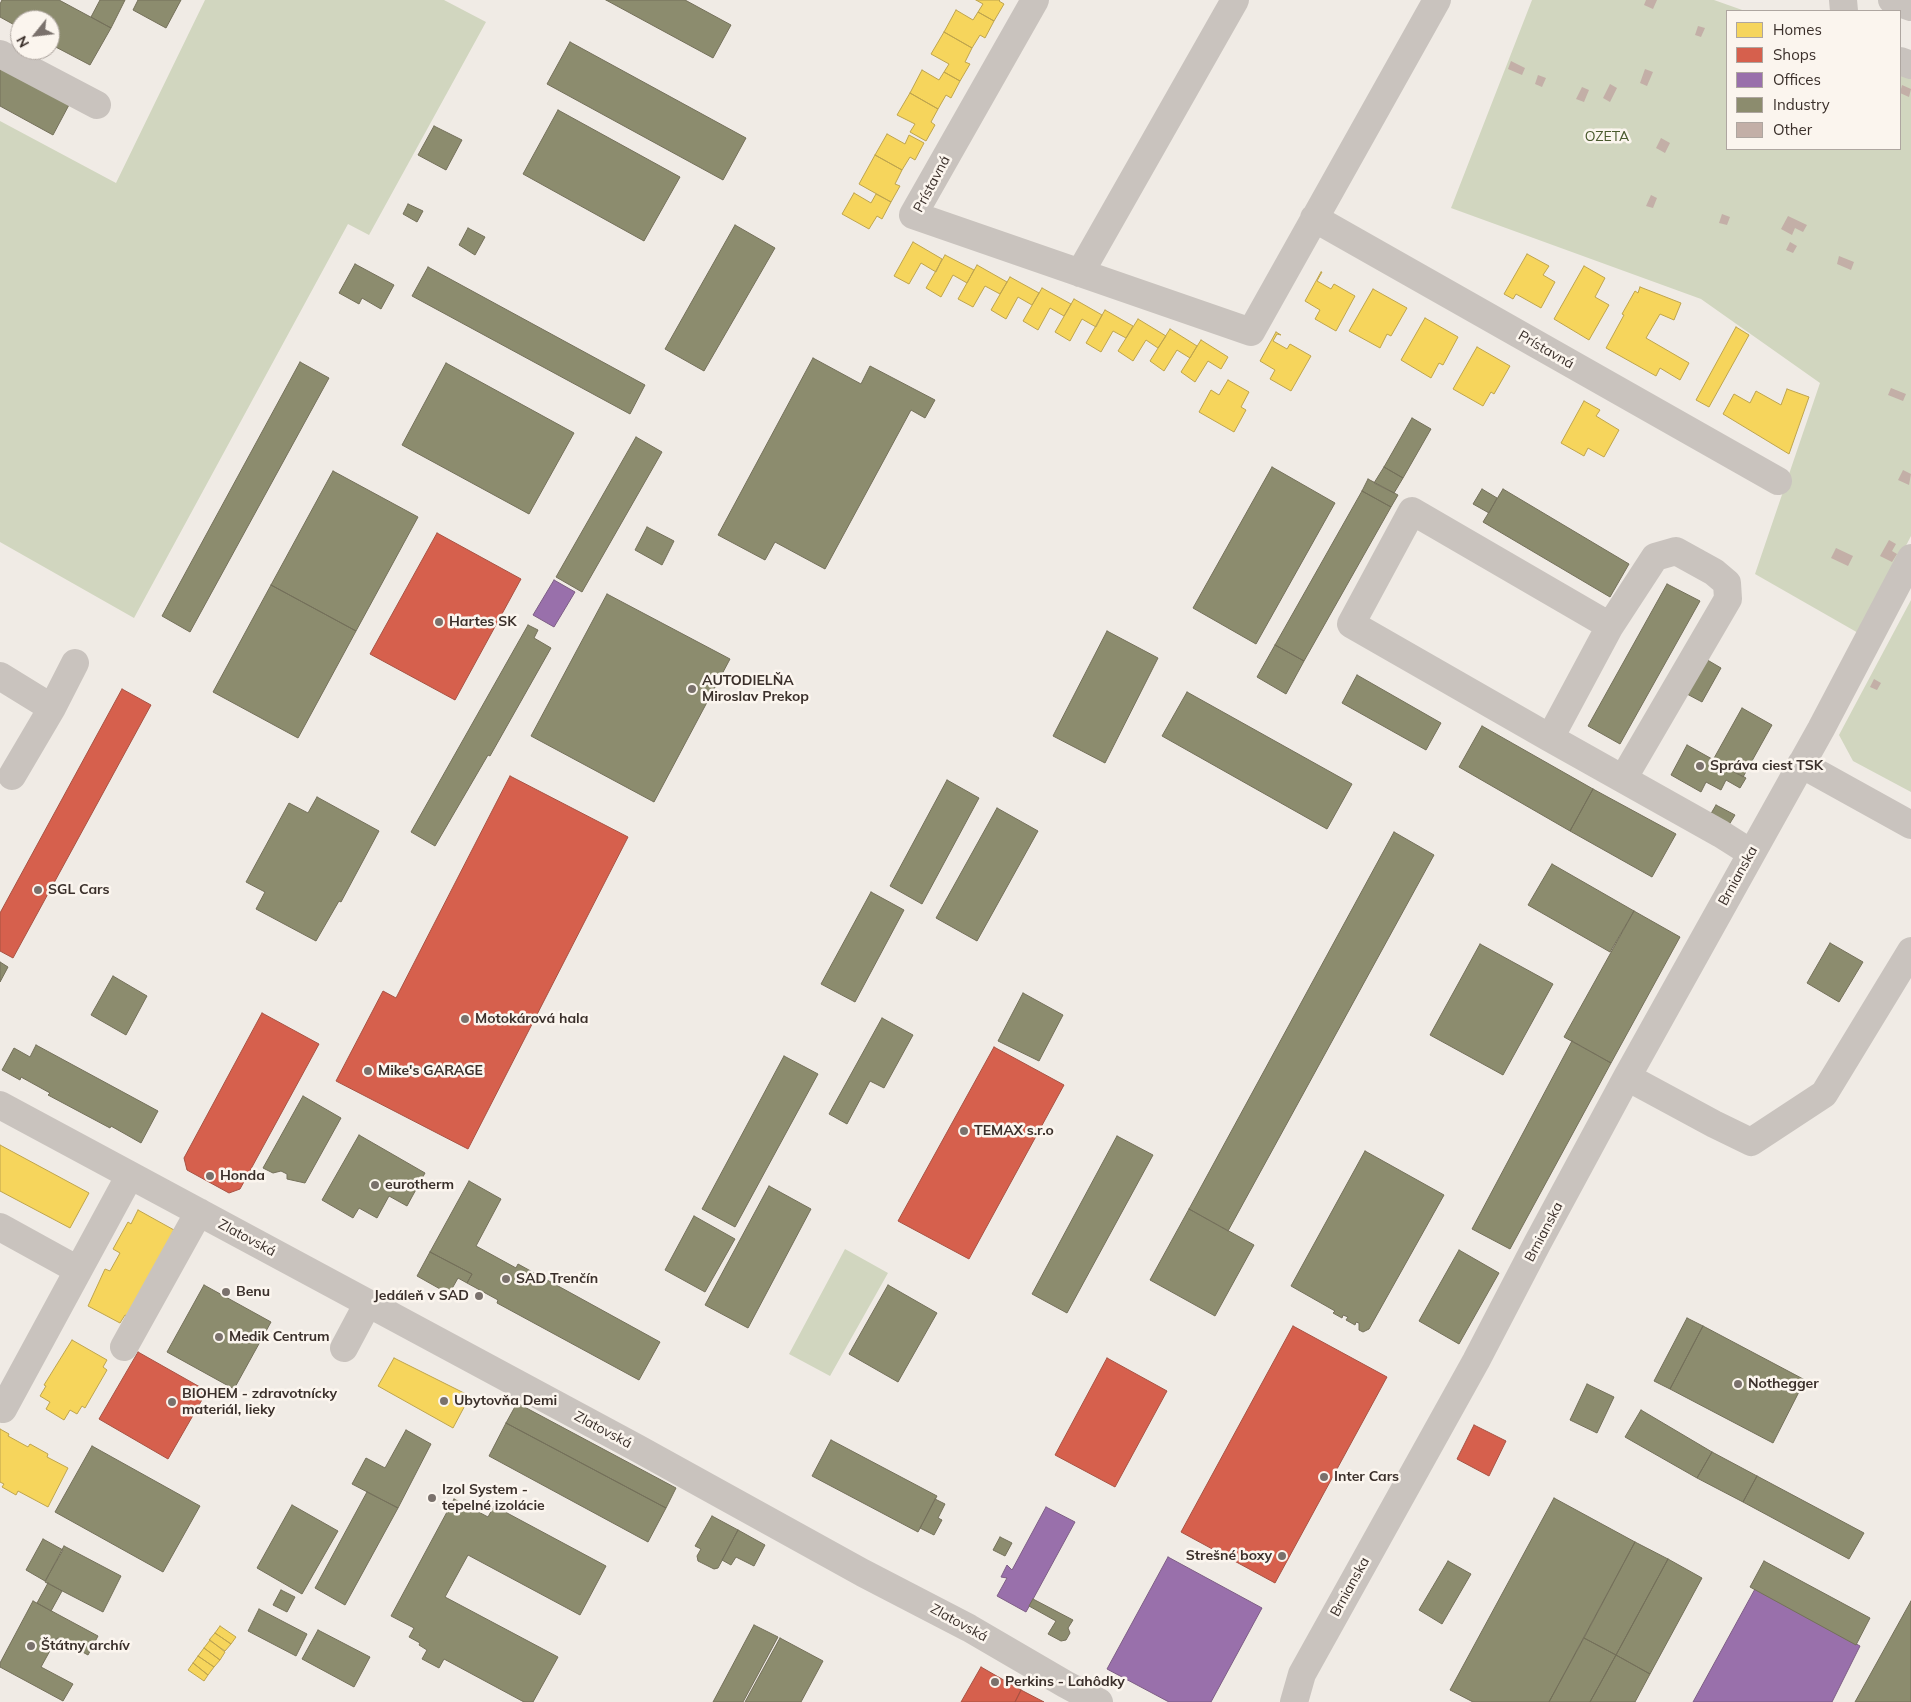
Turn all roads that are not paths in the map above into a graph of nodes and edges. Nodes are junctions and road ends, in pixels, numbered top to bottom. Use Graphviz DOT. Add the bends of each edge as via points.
graph roads {
  1 [pos="1035,0"];
  2 [pos="1235,0"];
  3 [pos="1437,0"];
  4 [pos="1892,0"];
  5 [pos="1911,7"];
  6 [pos="0,54"];
  7 [pos="97,106"];
  8 [pos="1314,218"];
  9 [pos="1080,273"];
  10 [pos="1778,481"];
  11 [pos="1911,558"];
  12 [pos="1610,626"];
  13 [pos="75,663"];
  14 [pos="0,676"];
  15 [pos="52,708"];
  16 [pos="1550,738"];
  17 [pos="1801,764"];
  18 [pos="12,776"];
  19 [pos="1623,779"];
  20 [pos="1911,825"];
  21 [pos="1751,853"];
  22 [pos="1911,951"];
  23 [pos="1627,1077"];
  24 [pos="0,1105"];
  25 [pos="130,1175"];
  26 [pos="200,1212"];
  27 [pos="0,1227"];
  28 [pos="78,1270"];
  29 [pos="368,1303"];
  30 [pos="124,1347"];
  31 [pos="344,1348"];
  32 [pos="0,1407"];
  33 [pos="1099,1702"];
  34 [pos="1294,1702"];
  1 -- 9 [label="street, Prístavná" via="913,215"];
  2 -- 9 [label="street"];
  3 -- 8 [label="street, Prístavná"];
  4 -- 5 [label="street"];
  6 -- 7 [label="street"];
  8 -- 9 [label="street, Prístavná" via="1251,332"];
  8 -- 10 [label="street, Prístavná"];
  11 -- 17 [label="street, Brnianska"];
  12 -- 16 [label="street"];
  12 -- 16 [label="street" via="1412,511 1351,624"];
  12 -- 19 [label="street" via="1655,557 1676,552 1714,572 1727,583 1728,599"];
  13 -- 15 [label="street"];
  14 -- 15 [label="street"];
  15 -- 18 [label="street"];
  16 -- 19 [label="street"];
  17 -- 20 [label="street"];
  17 -- 21 [label="street, Brnianska"];
  19 -- 21 [label="street"];
  21 -- 23 [label="street, Brnianska"];
  22 -- 23 [label="street" via="1824,1094 1751,1142"];
  23 -- 34 [label="street, Brnianska" via="1476,1361 1302,1674"];
  24 -- 25 [label="street, Zlatovská"];
  25 -- 26 [label="street, Zlatovská"];
  25 -- 28 [label="street"];
  26 -- 29 [label="street, Zlatovská"];
  26 -- 30 [label="street"];
  27 -- 28 [label="street"];
  28 -- 32 [label="street" via="3,1409"];
  29 -- 31 [label="street"];
  29 -- 33 [label="street, Zlatovská" via="863,1573 961,1623"];
}
